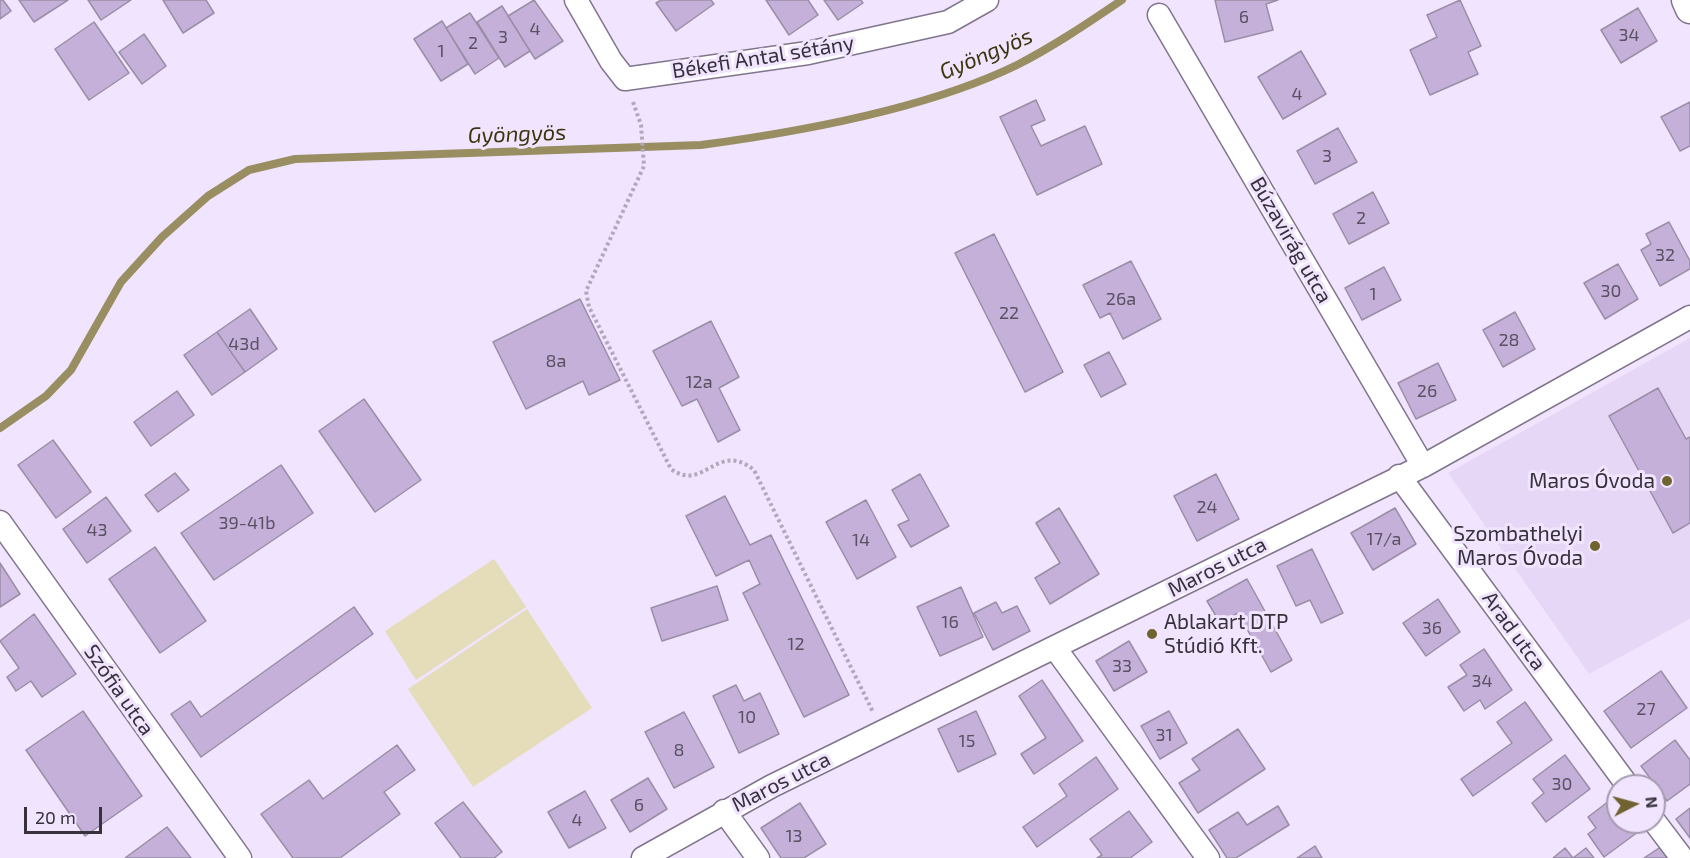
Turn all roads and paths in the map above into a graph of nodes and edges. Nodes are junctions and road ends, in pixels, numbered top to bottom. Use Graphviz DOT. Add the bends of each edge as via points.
graph roads {
  1 [pos="576,0"];
  2 [pos="987,0"];
  3 [pos="1686,0"];
  4 [pos="1690,9"];
  5 [pos="1160,15"];
  6 [pos="640,125"];
  7 [pos="1690,317"];
  8 [pos="1423,466"];
  9 [pos="1399,476"];
  10 [pos="0,522"];
  11 [pos="1055,648"];
  12 [pos="883,731"];
  13 [pos="1619,774"];
  14 [pos="724,811"];
  15 [pos="1664,834"];
  16 [pos="240,858"];
  17 [pos="643,858"];
  18 [pos="758,858"];
  19 [pos="1208,858"];
  20 [pos="1682,858"];
  1 -- 2 [label="street, Békefi Antal sétány" via="625,79 808,53 948,22"];
  3 -- 4 [label="street"];
  5 -- 8 [label="street, Búzavirág utca"];
  6 -- 12 [label="path" via="644,166 586,291 589,307 671,469 680,476 691,476 729,459 742,460 754,470"];
  7 -- 8 [label="street, Maros utca"];
  8 -- 9 [label="street, Maros utca"];
  9 -- 11 [label="street, Maros utca"];
  9 -- 13 [label="street, Arad utca"];
  10 -- 16 [label="street, Szófia utca"];
  11 -- 12 [label="street, Maros utca"];
  11 -- 19 [label="street"];
  12 -- 14 [label="street, Maros utca"];
  14 -- 17 [label="street, Maros utca"];
  14 -- 18 [label="street"];
  15 -- 20 [label="street"];
}
